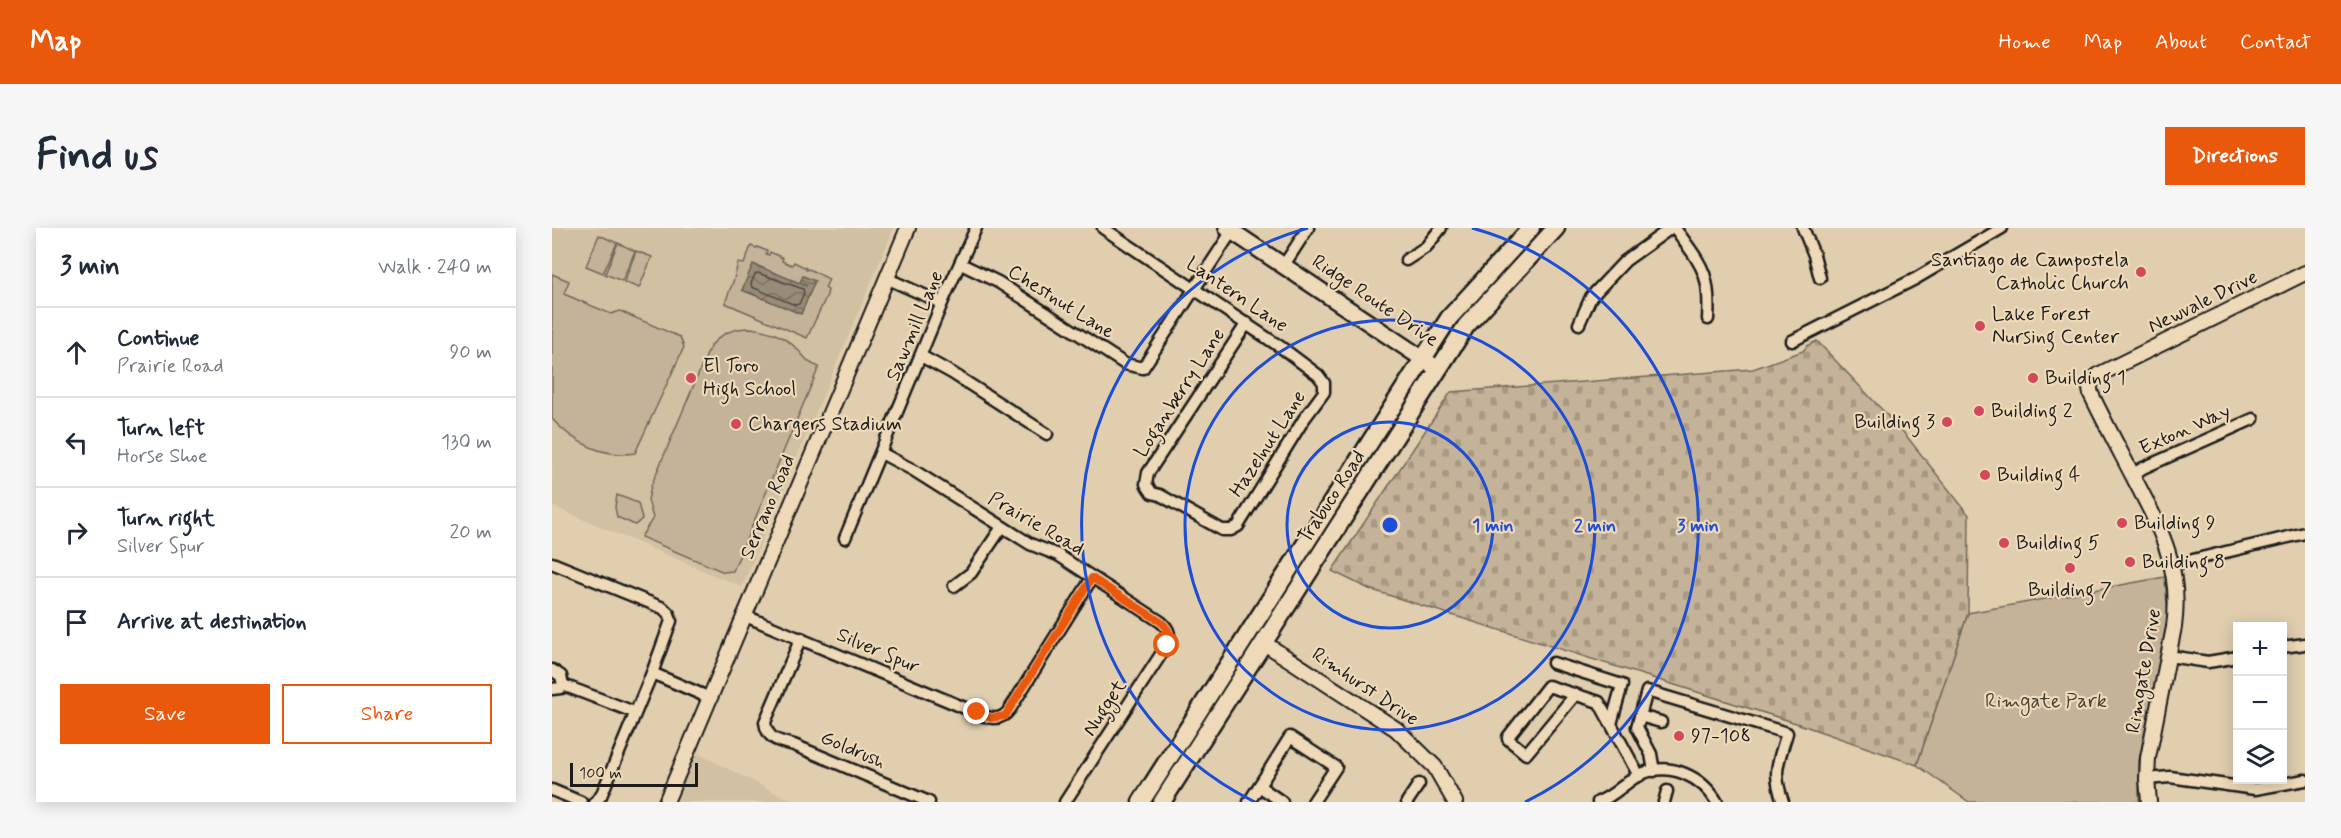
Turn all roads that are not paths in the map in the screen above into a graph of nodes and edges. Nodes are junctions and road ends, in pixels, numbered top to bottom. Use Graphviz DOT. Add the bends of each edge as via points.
graph roads {
  1 [pos="908,228"];
  2 [pos="976,228"];
  3 [pos="1103,228"];
  4 [pos="1308,228"];
  5 [pos="1441,228"];
  6 [pos="1532,228"];
  7 [pos="1556,228"];
  8 [pos="1673,228"];
  9 [pos="1803,228"];
  10 [pos="2002,228"];
  11 [pos="1230,230"];
  12 [pos="1406,260"];
  13 [pos="961,264"];
  14 [pos="1284,265"];
  15 [pos="2304,276"];
  16 [pos="886,278"];
  17 [pos="1820,278"];
  18 [pos="1196,288"];
  19 [pos="942,303"];
  20 [pos="1708,319"];
  21 [pos="1247,323"];
  22 [pos="1579,324"];
  23 [pos="1792,341"];
  24 [pos="921,356"];
  25 [pos="1423,358"];
  26 [pos="1438,369"];
  27 [pos="1318,375"];
  28 [pos="2089,386"];
  29 [pos="2253,419"];
  30 [pos="1047,434"];
  31 [pos="1366,449"];
  32 [pos="881,453"];
  33 [pos="2132,475"];
  34 [pos="1347,513"];
  35 [pos="1002,526"];
  36 [pos="1231,530"];
  37 [pos="2305,533"];
  38 [pos="845,538"];
  39 [pos="552,564"];
  40 [pos="2172,565"];
  41 [pos="1289,570"];
  42 [pos="1092,578"];
  43 [pos="954,586"];
  44 [pos="744,615"];
  45 [pos="1169,632"];
  46 [pos="801,638"];
  47 [pos="1264,643"];
  48 [pos="2305,644"];
  49 [pos="2287,646"];
  50 [pos="2169,656"];
  51 [pos="2233,658"];
  52 [pos="1553,663"];
  53 [pos="552,670"];
  54 [pos="652,673"];
  55 [pos="1221,678"];
  56 [pos="557,687"];
  57 [pos="1575,695"];
  58 [pos="710,698"];
  59 [pos="634,712"];
  60 [pos="1640,716"];
  61 [pos="1661,722"];
  62 [pos="1611,724"];
  63 [pos="1654,771"];
  64 [pos="1160,772"];
  65 [pos="1639,776"];
  66 [pos="2147,779"];
  67 [pos="2305,780"];
  68 [pos="1419,784"];
  69 [pos="1259,786"];
  70 [pos="552,790"];
  71 [pos="581,802"];
  72 [pos="595,802"];
  73 [pos="666,802"];
  74 [pos="929,802"];
  75 [pos="1065,802"];
  76 [pos="1141,802"];
  77 [pos="1150,802"];
  78 [pos="1162,802"];
  79 [pos="1249,802"];
  80 [pos="1282,802"];
  81 [pos="1313,802"];
  82 [pos="1407,802"];
  83 [pos="1455,802"];
  84 [pos="1598,802"];
  85 [pos="1718,802"];
  86 [pos="1783,802"];
  87 [pos="2149,802"];
  1 -- 16 [label="street, Serrano Road"];
  2 -- 13 [label="street, Sawmill Lane"];
  3 -- 18 [label="street, Lantern Lane"];
  4 -- 14 [label="street"];
  5 -- 12 [label="street" via="1426,247"];
  6 -- 25 [label="main road, Trabuco Road" via="1449,318"];
  7 -- 26 [label="main road, Trabuco Road" via="1466,326"];
  8 -- 20 [label="street" via="1706,275"];
  8 -- 22 [label="street" via="1625,261 1591,297"];
  9 -- 17 [label="street"];
  10 -- 23 [label="street" via="1915,279"];
  11 -- 14 [label="main road, Ridge Route Drive"];
  11 -- 18 [label="street"];
  13 -- 18 [label="street, Chestnut Lane" via="998,282 1125,364 1143,368"];
  13 -- 19 [label="street, Sawmill Lane"];
  14 -- 25 [label="main road, Ridge Route Drive"];
  15 -- 28 [label="street, Newvale Drive" via="2100,374"];
  16 -- 19 [label="street"];
  16 -- 44 [label="street, Serrano Road"];
  18 -- 21 [label="street, Lantern Lane"];
  19 -- 24 [label="street, Sawmill Lane"];
  21 -- 27 [label="street, Lantern Lane"];
  21 -- 36 [label="street, Loganberry Lane" via="1148,474 1146,484 1152,493 1222,531"];
  24 -- 30 [label="street"];
  24 -- 32 [label="street, Sawmill Lane"];
  25 -- 26 [label="main road, Ridge Route Drive"];
  25 -- 31 [label="main road, Trabuco Road"];
  26 -- 34 [label="main road, Trabuco Road"];
  27 -- 36 [label="street, Hazelnut Lane" via="1324,392 1238,526"];
  28 -- 33 [label="street, Rimgate Drive"];
  29 -- 33 [label="street, Exton Way"];
  31 -- 34 [label="main road" via="1368,463 1349,496"];
  31 -- 41 [label="main road, Trabuco Road"];
  32 -- 35 [label="street, Prairie Road"];
  32 -- 38 [label="street, Sawmill Lane"];
  33 -- 40 [label="street, Rimgate Drive" via="2159,527"];
  34 -- 47 [label="main road, Trabuco Road"];
  35 -- 42 [label="street, Prairie Road"];
  35 -- 43 [label="street" via="971,573"];
  37 -- 40 [label="street"];
  39 -- 54 [label="street" via="663,608 670,615 670,629"];
  40 -- 50 [label="street, Rimgate Drive" via="2176,610"];
  41 -- 47 [label="main road" via="1292,582 1267,624"];
  41 -- 55 [label="main road, Trabuco Road"];
  42 -- 45 [label="street, Prairie Road" via="1161,622"];
  42 -- 46 [label="street, Silver Spur" via="1010,709 998,718 984,716"];
  44 -- 46 [label="street, Silver Spur"];
  44 -- 58 [label="street, Serrano Road"];
  45 -- 75 [label="street, Nugget" via="1167,645"];
  46 -- 74 [label="street, Goldrush" via="765,722 766,730 774,740"];
  47 -- 55 [label="main road" via="1256,645 1230,674"];
  47 -- 78 [label="main road, Trabuco Road"];
  47 -- 83 [label="street, Rimhurst Drive" via="1396,729 1435,767"];
  48 -- 49 [label="street"];
  50 -- 51 [label="street" via="2208,662"];
  50 -- 66 [label="street, Rimgate Drive"];
  52 -- 62 [label="street" via="1622,685"];
  53 -- 56 [label="street" via="561,676"];
  54 -- 58 [label="street"];
  54 -- 59 [label="street"];
  55 -- 64 [label="main road, Trabuco Road"];
  56 -- 59 [label="street"];
  57 -- 57 [label="street" via="1526,754 1508,739 1548,686"];
  57 -- 62 [label="street" via="1599,702"];
  58 -- 73 [label="street, Serrano Road"];
  59 -- 72 [label="street" via="601,796"];
  60 -- 61 [label="street"];
  60 -- 63 [label="street" via="1637,727 1651,754"];
  60 -- 86 [label="street" via="1647,691 1787,733 1775,771"];
  62 -- 65 [label="street"];
  63 -- 65 [label="street"];
  63 -- 85 [label="street" via="1676,771 1695,778"];
  64 -- 76 [label="main road, Trabuco Road"];
  64 -- 77 [label="main road" via="1161,786"];
  65 -- 84 [label="street"];
  66 -- 67 [label="street" via="2170,777 2255,789"];
  66 -- 87 [label="street, Rimgate Drive"];
  68 -- 82 [label="street"];
  69 -- 79 [label="street"];
  69 -- 80 [label="street"];
  69 -- 81 [label="street" via="1290,737 1336,767"];
  70 -- 71 [label="street"];
}
